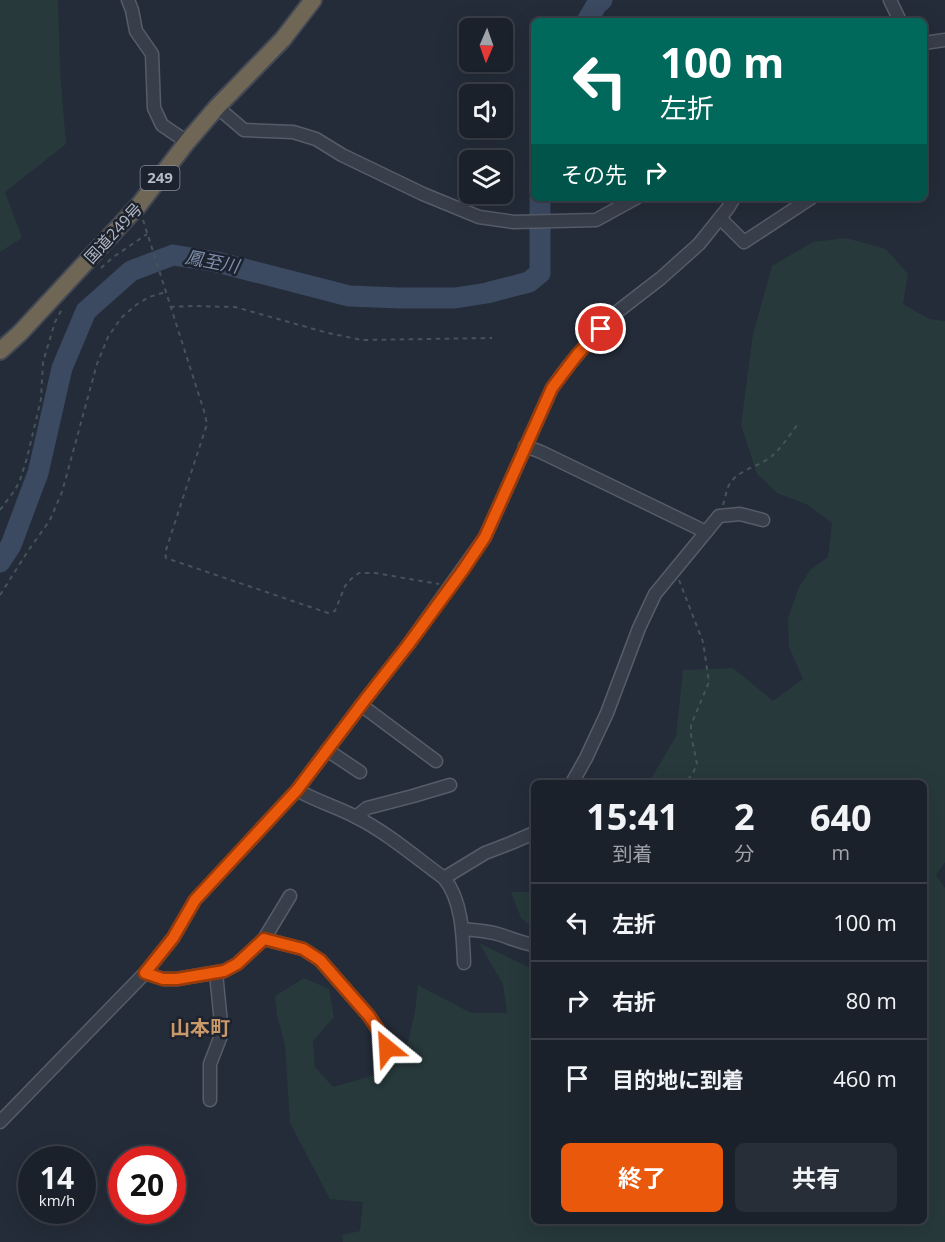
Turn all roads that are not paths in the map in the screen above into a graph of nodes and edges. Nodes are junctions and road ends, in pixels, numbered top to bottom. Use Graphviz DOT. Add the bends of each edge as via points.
graph roads {
  1 [pos="128,0"];
  2 [pos="890,0"];
  3 [pos="307,2"];
  4 [pos="899,18"];
  5 [pos="945,40"];
  6 [pos="927,43"];
  7 [pos="217,107"];
  8 [pos="187,142"];
  9 [pos="631,201"];
  10 [pos="732,201"];
  11 [pos="806,201"];
  12 [pos="720,218"];
  13 [pos="0,351"];
  14 [pos="525,446"];
  15 [pos="763,520"];
  16 [pos="706,532"];
  17 [pos="361,705"];
  18 [pos="327,750"];
  19 [pos="436,761"];
  20 [pos="360,772"];
  21 [pos="574,780"];
  22 [pos="450,785"];
  23 [pos="297,790"];
  24 [pos="356,817"];
  25 [pos="531,833"];
  26 [pos="444,878"];
  27 [pos="290,896"];
  28 [pos="462,929"];
  29 [pos="264,939"];
  30 [pos="531,944"];
  31 [pos="464,963"];
  32 [pos="145,973"];
  33 [pos="216,973"];
  34 [pos="387,1048"];
  35 [pos="210,1100"];
  36 [pos="0,1121"];
  1 -- 8 [label="street" via="136,31 152,54 154,108 162,125"];
  2 -- 4 [label="street"];
  3 -- 7 [label="highway, 国道249号 / 249" via="283,39"];
  5 -- 6 [label="street"];
  7 -- 8 [label="highway, 国道249号 / 249"];
  7 -- 9 [label="street" via="244,130 293,132 316,139 423,194 479,217 514,222 596,220"];
  8 -- 13 [label="highway, 国道249号 / 249" via="139,205"];
  10 -- 12 [label="street"];
  11 -- 12 [label="street" via="744,242"];
  12 -- 14 [label="street" via="699,244 617,312 585,346 552,388"];
  14 -- 16 [label="street"];
  14 -- 17 [label="street" via="485,537"];
  15 -- 16 [label="street" via="740,514 719,516"];
  16 -- 21 [label="street" via="646,610 607,713"];
  17 -- 18 [label="street"];
  17 -- 19 [label="street"];
  18 -- 20 [label="street"];
  18 -- 23 [label="street"];
  22 -- 24 [label="street" via="367,808"];
  23 -- 24 [label="street"];
  23 -- 32 [label="street" via="195,900 173,938"];
  24 -- 26 [label="street" via="391,837"];
  25 -- 26 [label="street" via="485,853"];
  26 -- 28 [label="street" via="452,888"];
  27 -- 29 [label="street"];
  28 -- 30 [label="street"];
  28 -- 31 [label="street"];
  29 -- 33 [label="street" via="237,964"];
  29 -- 34 [label="street" via="303,949 320,960 369,1016"];
  32 -- 33 [label="street" via="177,979"];
  32 -- 36 [label="street"];
  33 -- 35 [label="street" via="222,1033 210,1064"];
}
